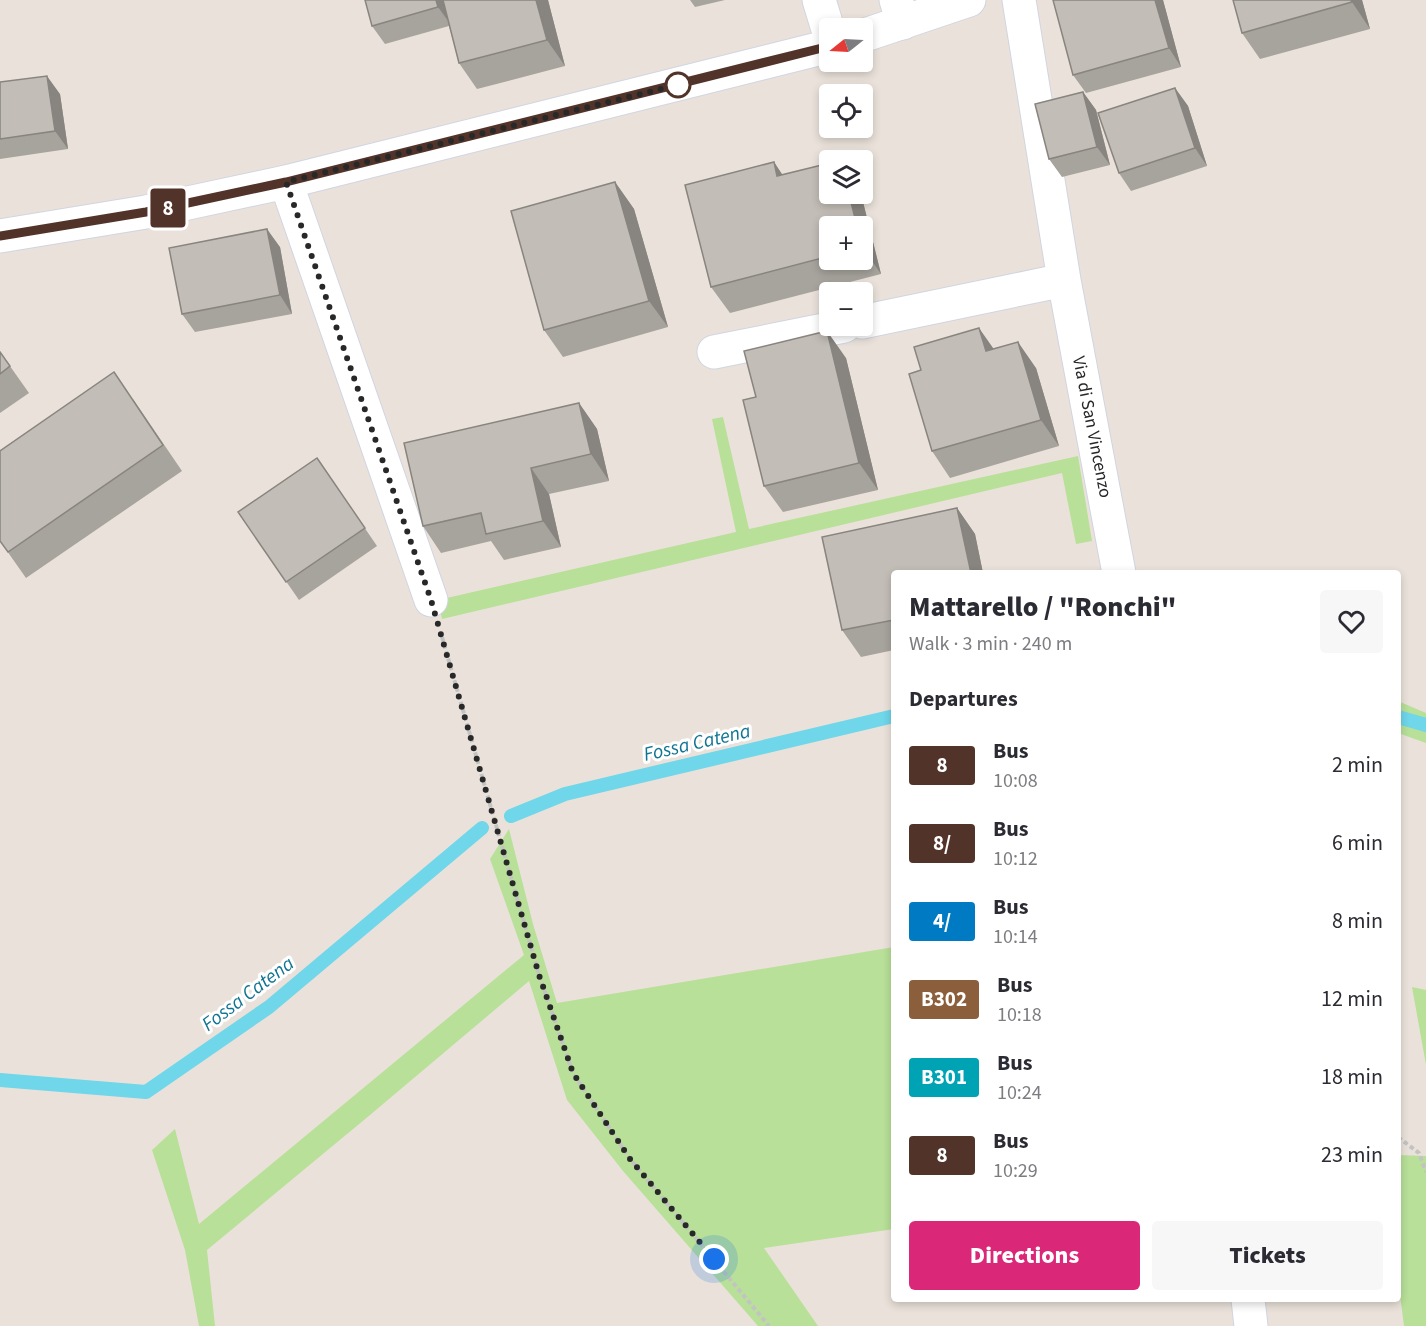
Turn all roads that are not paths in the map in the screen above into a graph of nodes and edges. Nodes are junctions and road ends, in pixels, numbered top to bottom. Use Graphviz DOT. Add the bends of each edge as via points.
graph roads {
  1 [pos="819,0"];
  2 [pos="969,0"];
  3 [pos="1019,0"];
  4 [pos="900,12"];
  5 [pos="824,18"];
  6 [pos="873,29"];
  7 [pos="819,49"];
  8 [pos="286,182"];
  9 [pos="0,236"];
  10 [pos="1064,280"];
  11 [pos="873,320"];
  12 [pos="819,331"];
  13 [pos="714,352"];
  14 [pos="1118,570"];
  15 [pos="431,600"];
  16 [pos="1248,1302"];
  17 [pos="1251,1326"];
  1 -- 5 [label="street"];
  2 -- 4 [label="street"];
  3 -- 10 [label="street, Via di San Vincenzo"];
  4 -- 6 [label="street"];
  7 -- 8 [label="street"];
  8 -- 9 [label="street" via="146,212"];
  8 -- 15 [label="street"];
  10 -- 11 [label="street"];
  10 -- 14 [label="street, Via di San Vincenzo"];
  12 -- 13 [label="street"];
  16 -- 17 [label="street"];
}
